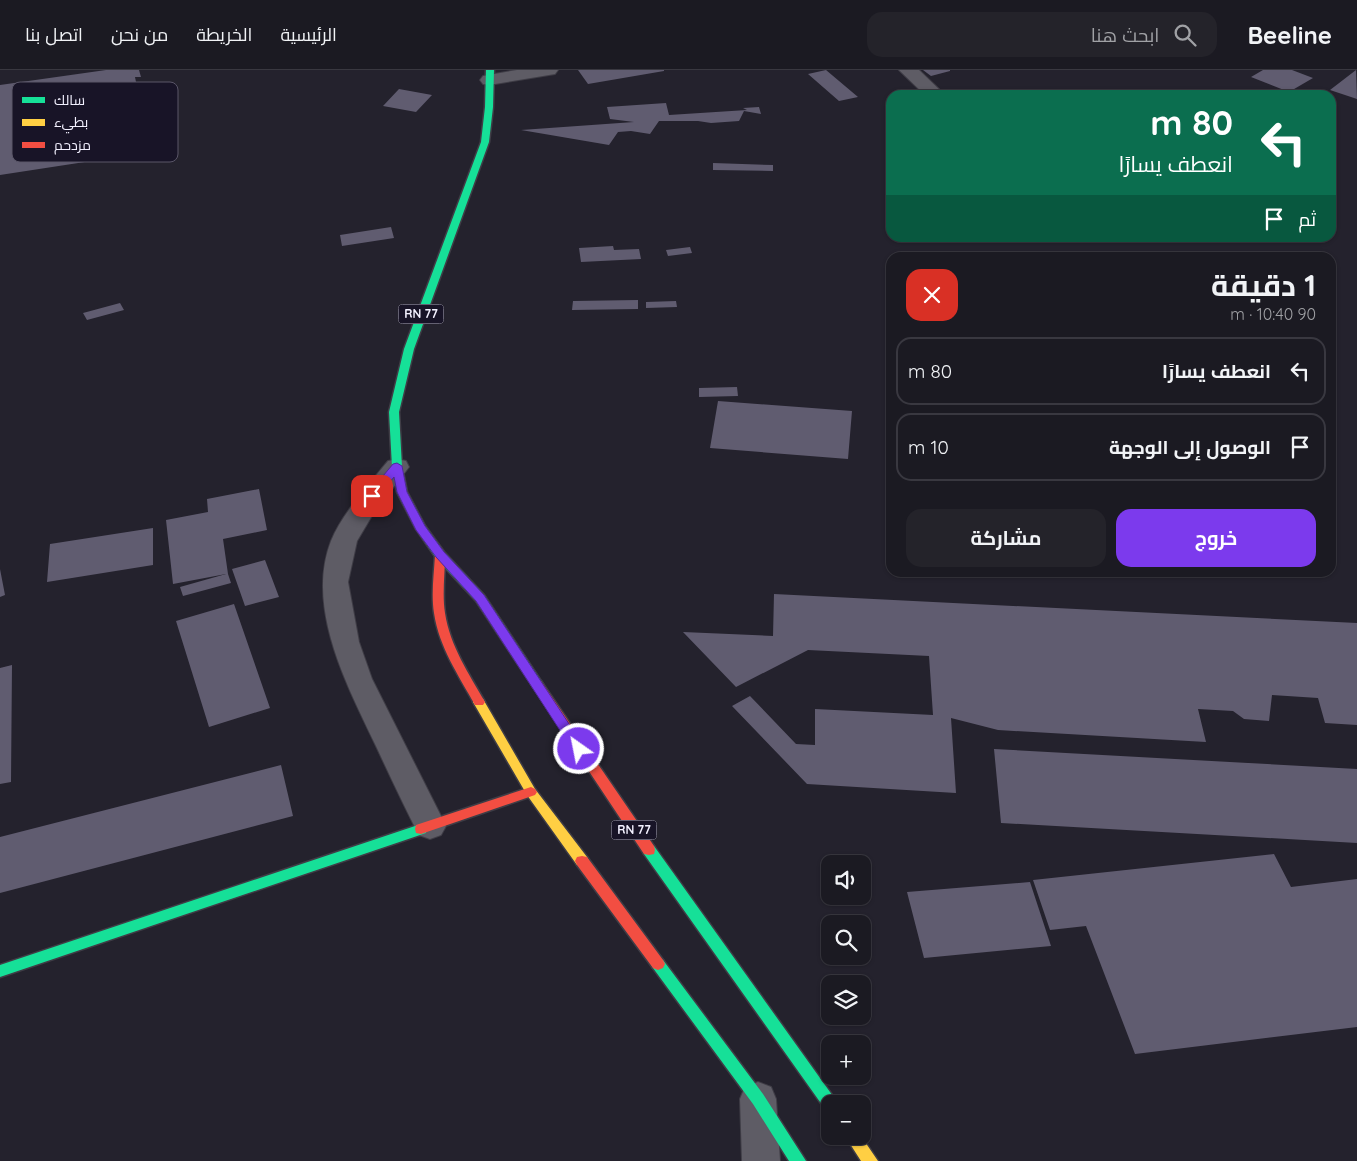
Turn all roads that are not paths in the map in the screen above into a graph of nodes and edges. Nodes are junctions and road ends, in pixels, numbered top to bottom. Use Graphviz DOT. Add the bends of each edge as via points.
graph roads {
  1 [pos="549,70"];
  2 [pos="908,70"];
  3 [pos="489,75"];
  4 [pos="930,90"];
  5 [pos="397,466"];
  6 [pos="440,555"];
  7 [pos="531,792"];
  8 [pos="430,826"];
  9 [pos="0,971"];
  10 [pos="824,1095"];
  11 [pos="758,1099"];
  12 [pos="858,1145"];
  13 [pos="761,1161"];
  14 [pos="798,1161"];
  15 [pos="870,1161"];
  1 -- 3 [label="street"];
  2 -- 4 [label="street"];
  3 -- 5 [label="main road, RN 77" via="485,142 409,349 394,412"];
  5 -- 6 [label="main road, RN 77" via="402,492 410,510"];
  5 -- 8 [label="street" via="363,509 344,541 335,582 345,642 358,679"];
  6 -- 7 [label="main road" via="439,605 450,646"];
  6 -- 10 [label="main road, RN 77" via="480,598 665,875"];
  7 -- 8 [label="main road"];
  7 -- 11 [label="main road"];
  8 -- 9 [label="main road"];
  11 -- 13 [label="street"];
  11 -- 14 [label="main road"];
  12 -- 15 [label="main road"];
}
